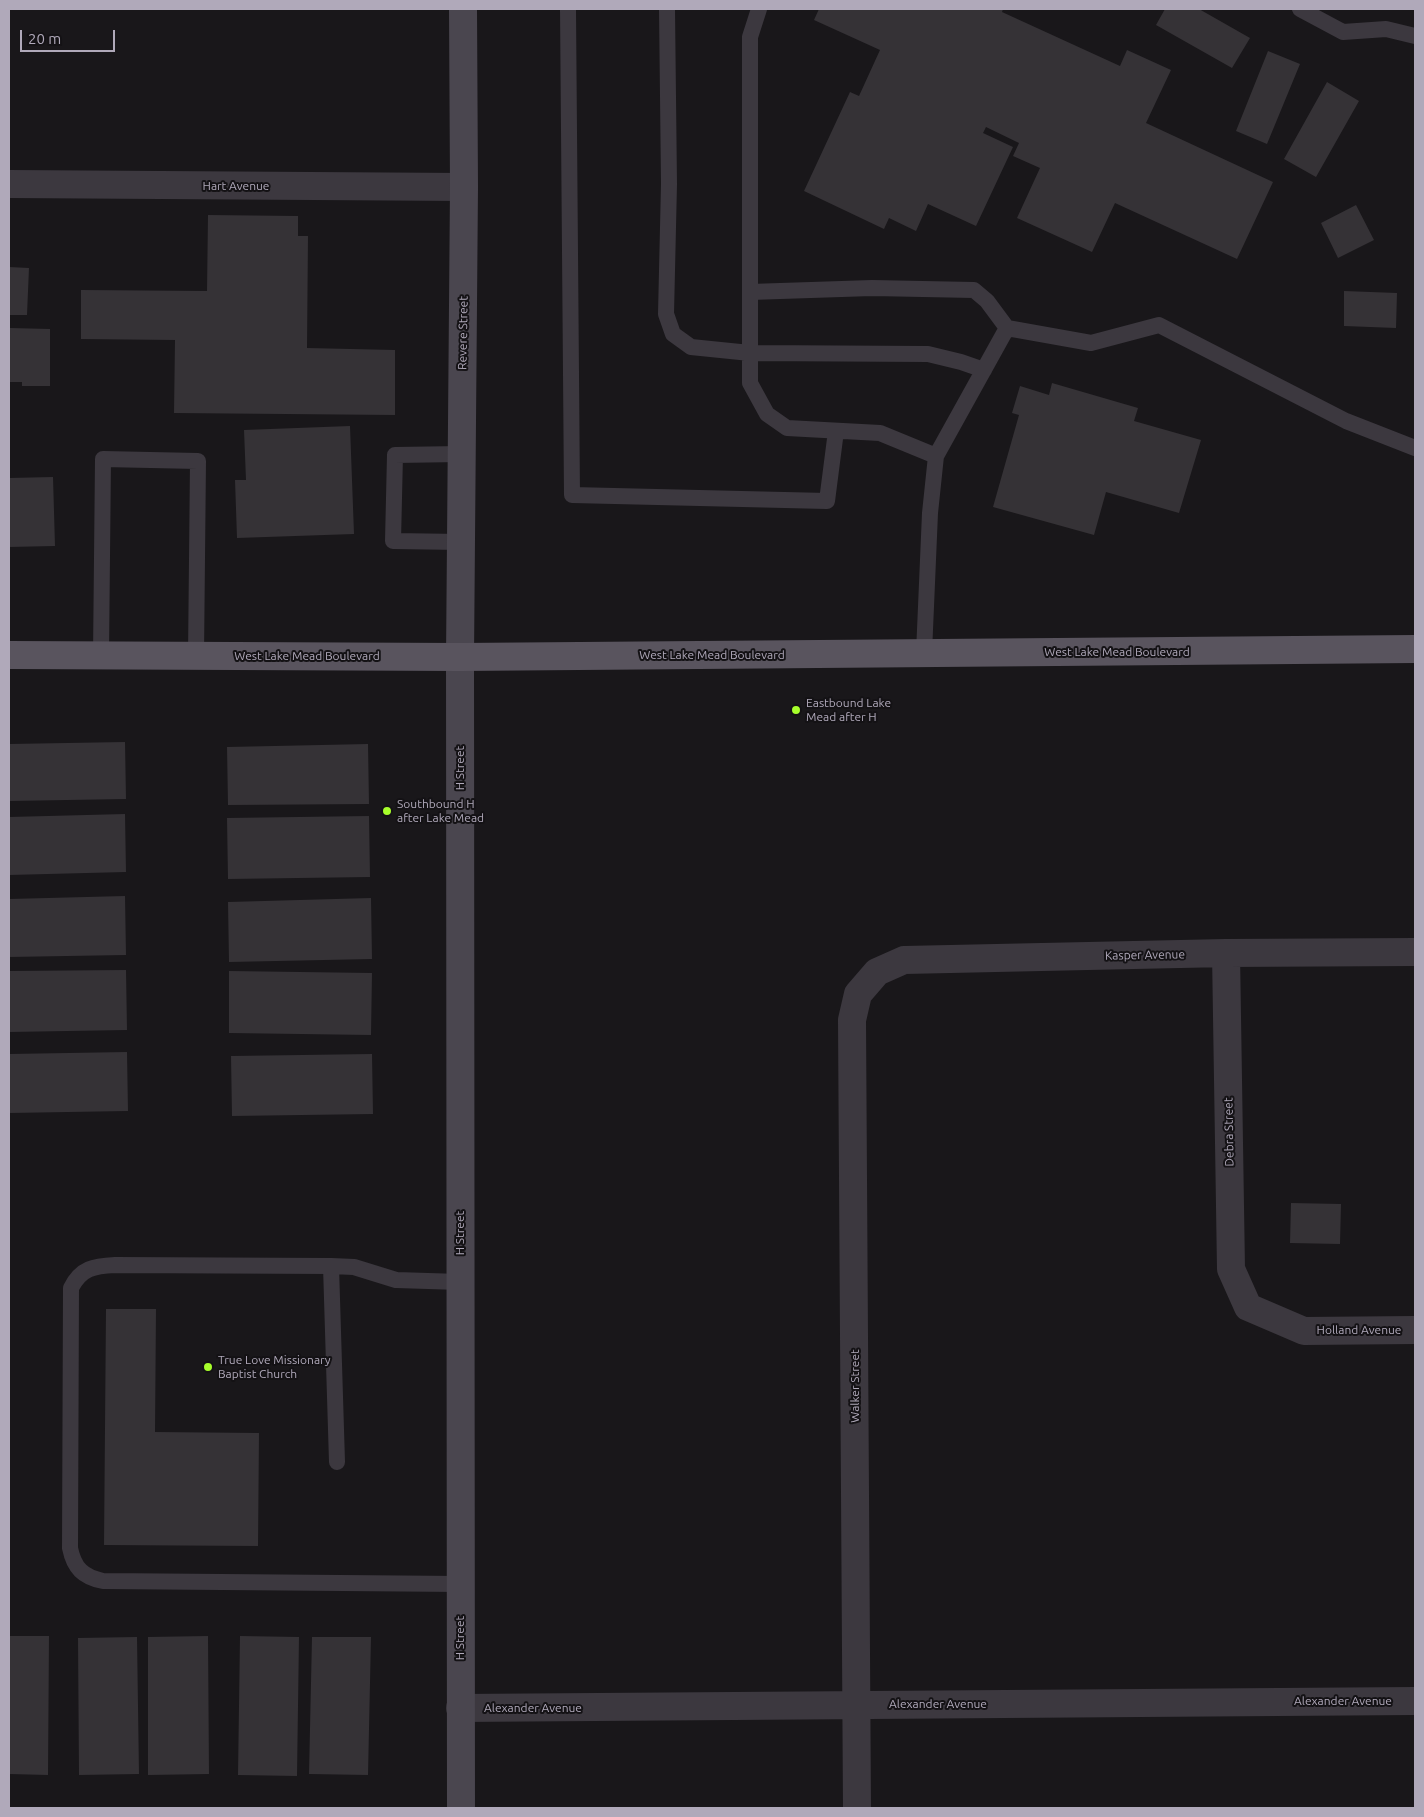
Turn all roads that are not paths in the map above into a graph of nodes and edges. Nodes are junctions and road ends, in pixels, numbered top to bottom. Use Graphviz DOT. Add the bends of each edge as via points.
graph roads {
  1 [pos="463,9"];
  2 [pos="568,9"];
  3 [pos="667,9"];
  4 [pos="759,9"];
  5 [pos="1300,9"];
  6 [pos="1415,36"];
  7 [pos="9,184"];
  8 [pos="464,187"];
  9 [pos="750,292"];
  10 [pos="1007,328"];
  11 [pos="750,353"];
  12 [pos="984,370"];
  13 [pos="836,431"];
  14 [pos="1415,448"];
  15 [pos="461,454"];
  16 [pos="936,456"];
  17 [pos="460,542"];
  18 [pos="1415,650"];
  19 [pos="924,653"];
  20 [pos="9,655"];
  21 [pos="100,655"];
  22 [pos="196,656"];
  23 [pos="460,657"];
  24 [pos="1415,952"];
  25 [pos="1226,953"];
  26 [pos="877,972"];
  27 [pos="332,1266"];
  28 [pos="460,1282"];
  29 [pos="1248,1308"];
  30 [pos="1415,1330"];
  31 [pos="336,1462"];
  32 [pos="460,1584"];
  33 [pos="1415,1701"];
  34 [pos="858,1705"];
  35 [pos="460,1708"];
  36 [pos="461,1808"];
  37 [pos="858,1808"];
  1 -- 8 [label="street, Revere Street"];
  2 -- 13 [label="lane" via="572,495 827,501"];
  3 -- 11 [label="lane" via="669,184 666,314 673,334 692,347"];
  4 -- 9 [label="lane" via="750,37"];
  5 -- 6 [label="lane" via="1343,32 1386,30"];
  7 -- 8 [label="street, Hart Avenue"];
  8 -- 15 [label="street, Revere Street"];
  9 -- 10 [label="lane" via="872,288 974,290 987,301"];
  9 -- 11 [label="lane"];
  10 -- 12 [label="lane"];
  10 -- 14 [label="lane" via="1091,343 1159,325 1346,421"];
  11 -- 12 [label="lane" via="928,354"];
  11 -- 13 [label="lane" via="750,383 767,414 787,428"];
  12 -- 16 [label="lane"];
  13 -- 16 [label="lane" via="880,433"];
  15 -- 17 [label="street, Revere Street"];
  15 -- 17 [label="lane" via="395,455 393,541"];
  16 -- 19 [label="lane" via="930,513"];
  17 -- 23 [label="street, Revere Street"];
  18 -- 19 [label="main road, West Lake Mead Boulevard"];
  19 -- 23 [label="main road, West Lake Mead Boulevard"];
  20 -- 21 [label="main road, West Lake Mead Boulevard"];
  21 -- 22 [label="main road, West Lake Mead Boulevard"];
  21 -- 22 [label="lane" via="103,460 198,460"];
  22 -- 23 [label="main road, West Lake Mead Boulevard"];
  23 -- 28 [label="street, H Street"];
  24 -- 25 [label="street, Kasper Avenue"];
  25 -- 26 [label="street, Kasper Avenue" via="904,960"];
  25 -- 29 [label="street, Debra Street" via="1231,1269"];
  26 -- 34 [label="street, Walker Street" via="858,994 852,1020"];
  27 -- 28 [label="lane" via="354,1267 396,1280"];
  27 -- 31 [label="lane"];
  27 -- 32 [label="lane" via="114,1264 95,1266 76,1277 71,1288 70,1548 73,1562 89,1578 103,1581"];
  28 -- 32 [label="street, H Street"];
  29 -- 30 [label="street, Holland Avenue" via="1304,1330"];
  32 -- 35 [label="street, H Street"];
  33 -- 34 [label="street, Alexander Avenue"];
  34 -- 35 [label="street, Alexander Avenue"];
  34 -- 37 [label="street, Walker Street"];
  35 -- 36 [label="street, H Street"];
}
